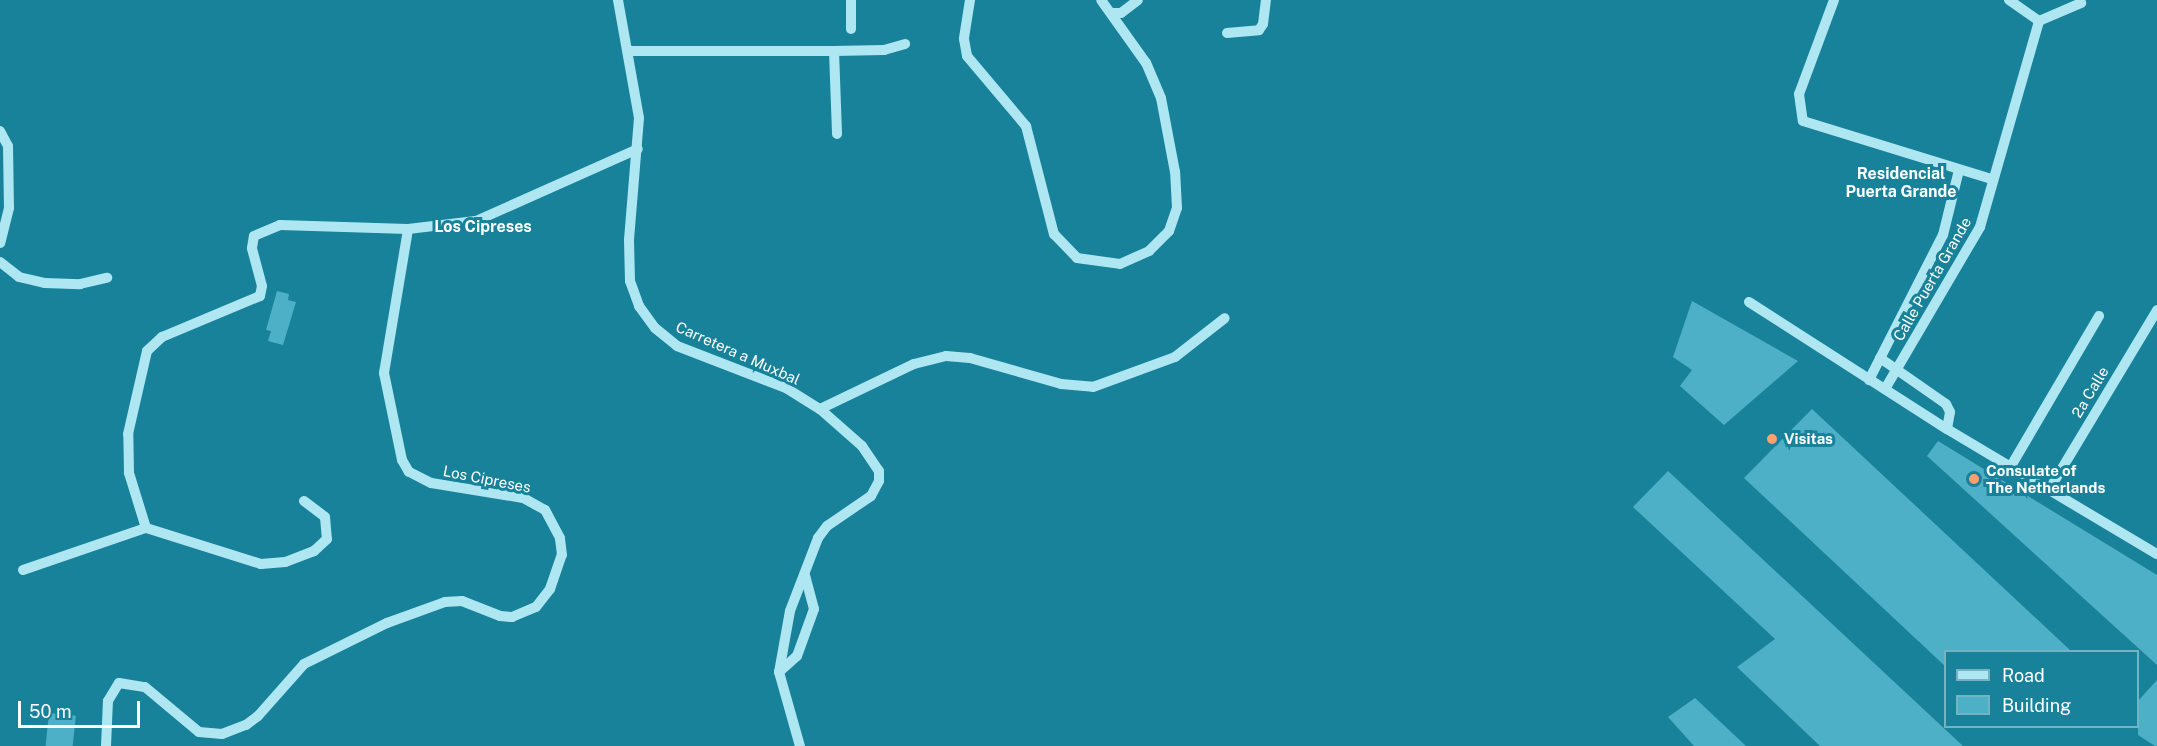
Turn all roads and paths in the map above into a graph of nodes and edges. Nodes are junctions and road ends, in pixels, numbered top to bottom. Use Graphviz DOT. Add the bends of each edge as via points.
graph roads {
  1 [pos="618,0"];
  2 [pos="851,0"];
  3 [pos="970,0"];
  4 [pos="1101,0"];
  5 [pos="1138,0"];
  6 [pos="1266,0"];
  7 [pos="1834,0"];
  8 [pos="2009,0"];
  9 [pos="2081,3"];
  10 [pos="1113,13"];
  11 [pos="2039,21"];
  12 [pos="851,29"];
  13 [pos="1227,33"];
  14 [pos="906,44"];
  15 [pos="629,51"];
  16 [pos="834,51"];
  17 [pos="0,131"];
  18 [pos="837,134"];
  19 [pos="638,150"];
  20 [pos="1959,170"];
  21 [pos="1992,179"];
  22 [pos="408,229"];
  23 [pos="0,243"];
  24 [pos="0,262"];
  25 [pos="107,278"];
  26 [pos="1749,302"];
  27 [pos="2157,310"];
  28 [pos="2099,316"];
  29 [pos="1225,318"];
  30 [pos="1880,358"];
  31 [pos="1898,368"];
  32 [pos="1869,380"];
  33 [pos="1885,389"];
  34 [pos="820,409"];
  35 [pos="1947,429"];
  36 [pos="2011,466"];
  37 [pos="2049,490"];
  38 [pos="304,501"];
  39 [pos="146,528"];
  40 [pos="2157,554"];
  41 [pos="23,570"];
  42 [pos="805,576"];
  43 [pos="779,672"];
  44 [pos="105,746"];
  45 [pos="800,746"];
  1 -- 15 [label="street, Carretera a Muxbal"];
  2 -- 12 [label="street"];
  3 -- 10 [label="street" via="964,39 967,56 1026,126 1054,234 1077,258 1120,264 1149,251 1169,231 1176,193 1161,98 1146,63"];
  4 -- 10 [label="street"];
  5 -- 10 [label="street" via="1121,13"];
  6 -- 13 [label="street" via="1259,30"];
  7 -- 20 [label="street" via="1799,94 1803,121"];
  8 -- 11 [label="street"];
  9 -- 11 [label="street"];
  11 -- 21 [label="street, Calle Puerta Grande"];
  14 -- 16 [label="street" via="884,50"];
  15 -- 16 [label="street"];
  15 -- 19 [label="street, Carretera a Muxbal" via="636,88"];
  16 -- 18 [label="street"];
  17 -- 23 [label="street" via="8,146 9,208"];
  19 -- 22 [label="street" via="476,221"];
  19 -- 34 [label="street, Carretera a Muxbal" via="629,240 630,281 639,306 654,328 677,346 786,388"];
  20 -- 21 [label="street"];
  20 -- 30 [label="street, Calle Puerta Grande" via="1943,235"];
  21 -- 31 [label="street, Calle Puerta Grande" via="1986,212 1972,244"];
  22 -- 39 [label="street" via="298,225 262,231 254,236 252,249 262,286 260,296 152,343 144,362 128,452 133,490"];
  22 -- 44 [label="street, Los Cipreses" via="384,373 402,460 409,472 431,483 523,498 545,510 560,538 558,571 544,598 524,614 500,616 462,601 445,602 387,623 304,664 246,725 210,734 188,725 145,687 119,682 108,701"];
  24 -- 25 [label="street" via="19,277 45,283 80,284"];
  26 -- 32 [label="street"];
  27 -- 37 [label="street, 2a Calle"];
  28 -- 36 [label="street"];
  29 -- 34 [label="street" via="1175,357 1093,387 1061,384 970,358 946,356 914,364"];
  30 -- 31 [label="street"];
  30 -- 32 [label="street, Calle Puerta Grande"];
  31 -- 33 [label="street, Calle Puerta Grande"];
  31 -- 35 [label="street" via="1949,407"];
  32 -- 33 [label="street"];
  33 -- 35 [label="street"];
  34 -- 42 [label="street, Carretera a Muxbal" via="862,446 879,471 875,489 855,509 827,526"];
  35 -- 36 [label="street"];
  36 -- 37 [label="street"];
  37 -- 40 [label="street"];
  38 -- 39 [label="street" via="325,517 327,539 314,551 285,562 261,564 238,559"];
  39 -- 41 [label="street"];
  42 -- 43 [label="street, Carretera a Muxbal" via="786,624"];
  42 -- 43 [label="street" via="814,609 797,656"];
  43 -- 45 [label="street, Carretera a Muxbal"];
}
